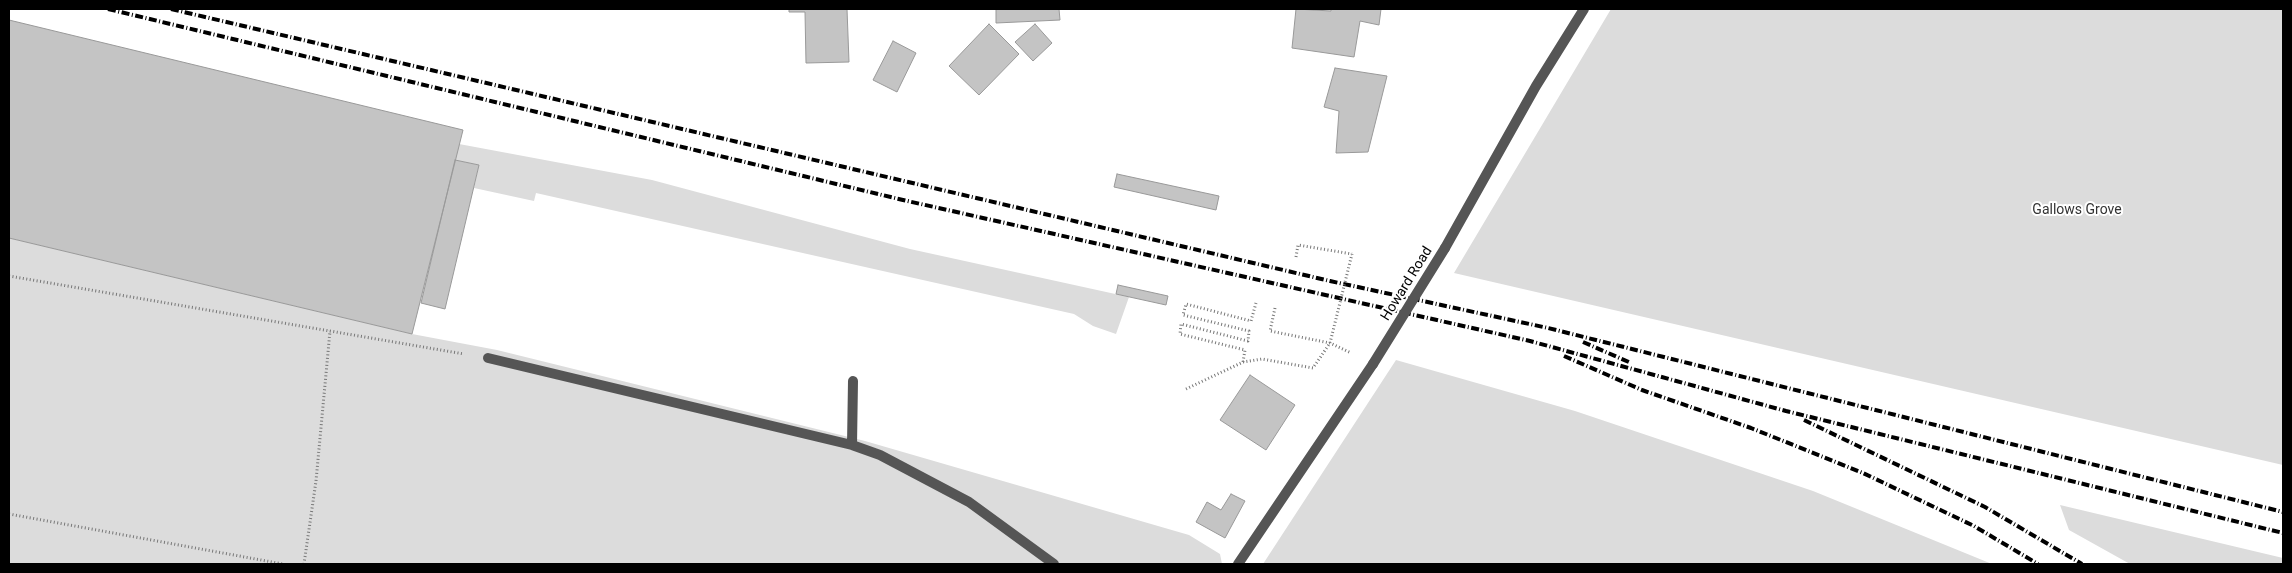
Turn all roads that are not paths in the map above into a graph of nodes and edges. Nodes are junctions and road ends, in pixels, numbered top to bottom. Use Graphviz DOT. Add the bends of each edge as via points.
graph roads {
  1 [pos="1584,9"];
  2 [pos="488,358"];
  3 [pos="853,381"];
  4 [pos="852,445"];
  5 [pos="1054,564"];
  6 [pos="1238,564"];
  1 -- 6 [label="street, Howard Road, bridge" via="1536,86 1445,248 1373,364"];
  2 -- 4 [label="street"];
  3 -- 4 [label="street"];
  4 -- 5 [label="street" via="880,454 969,502"];
}
